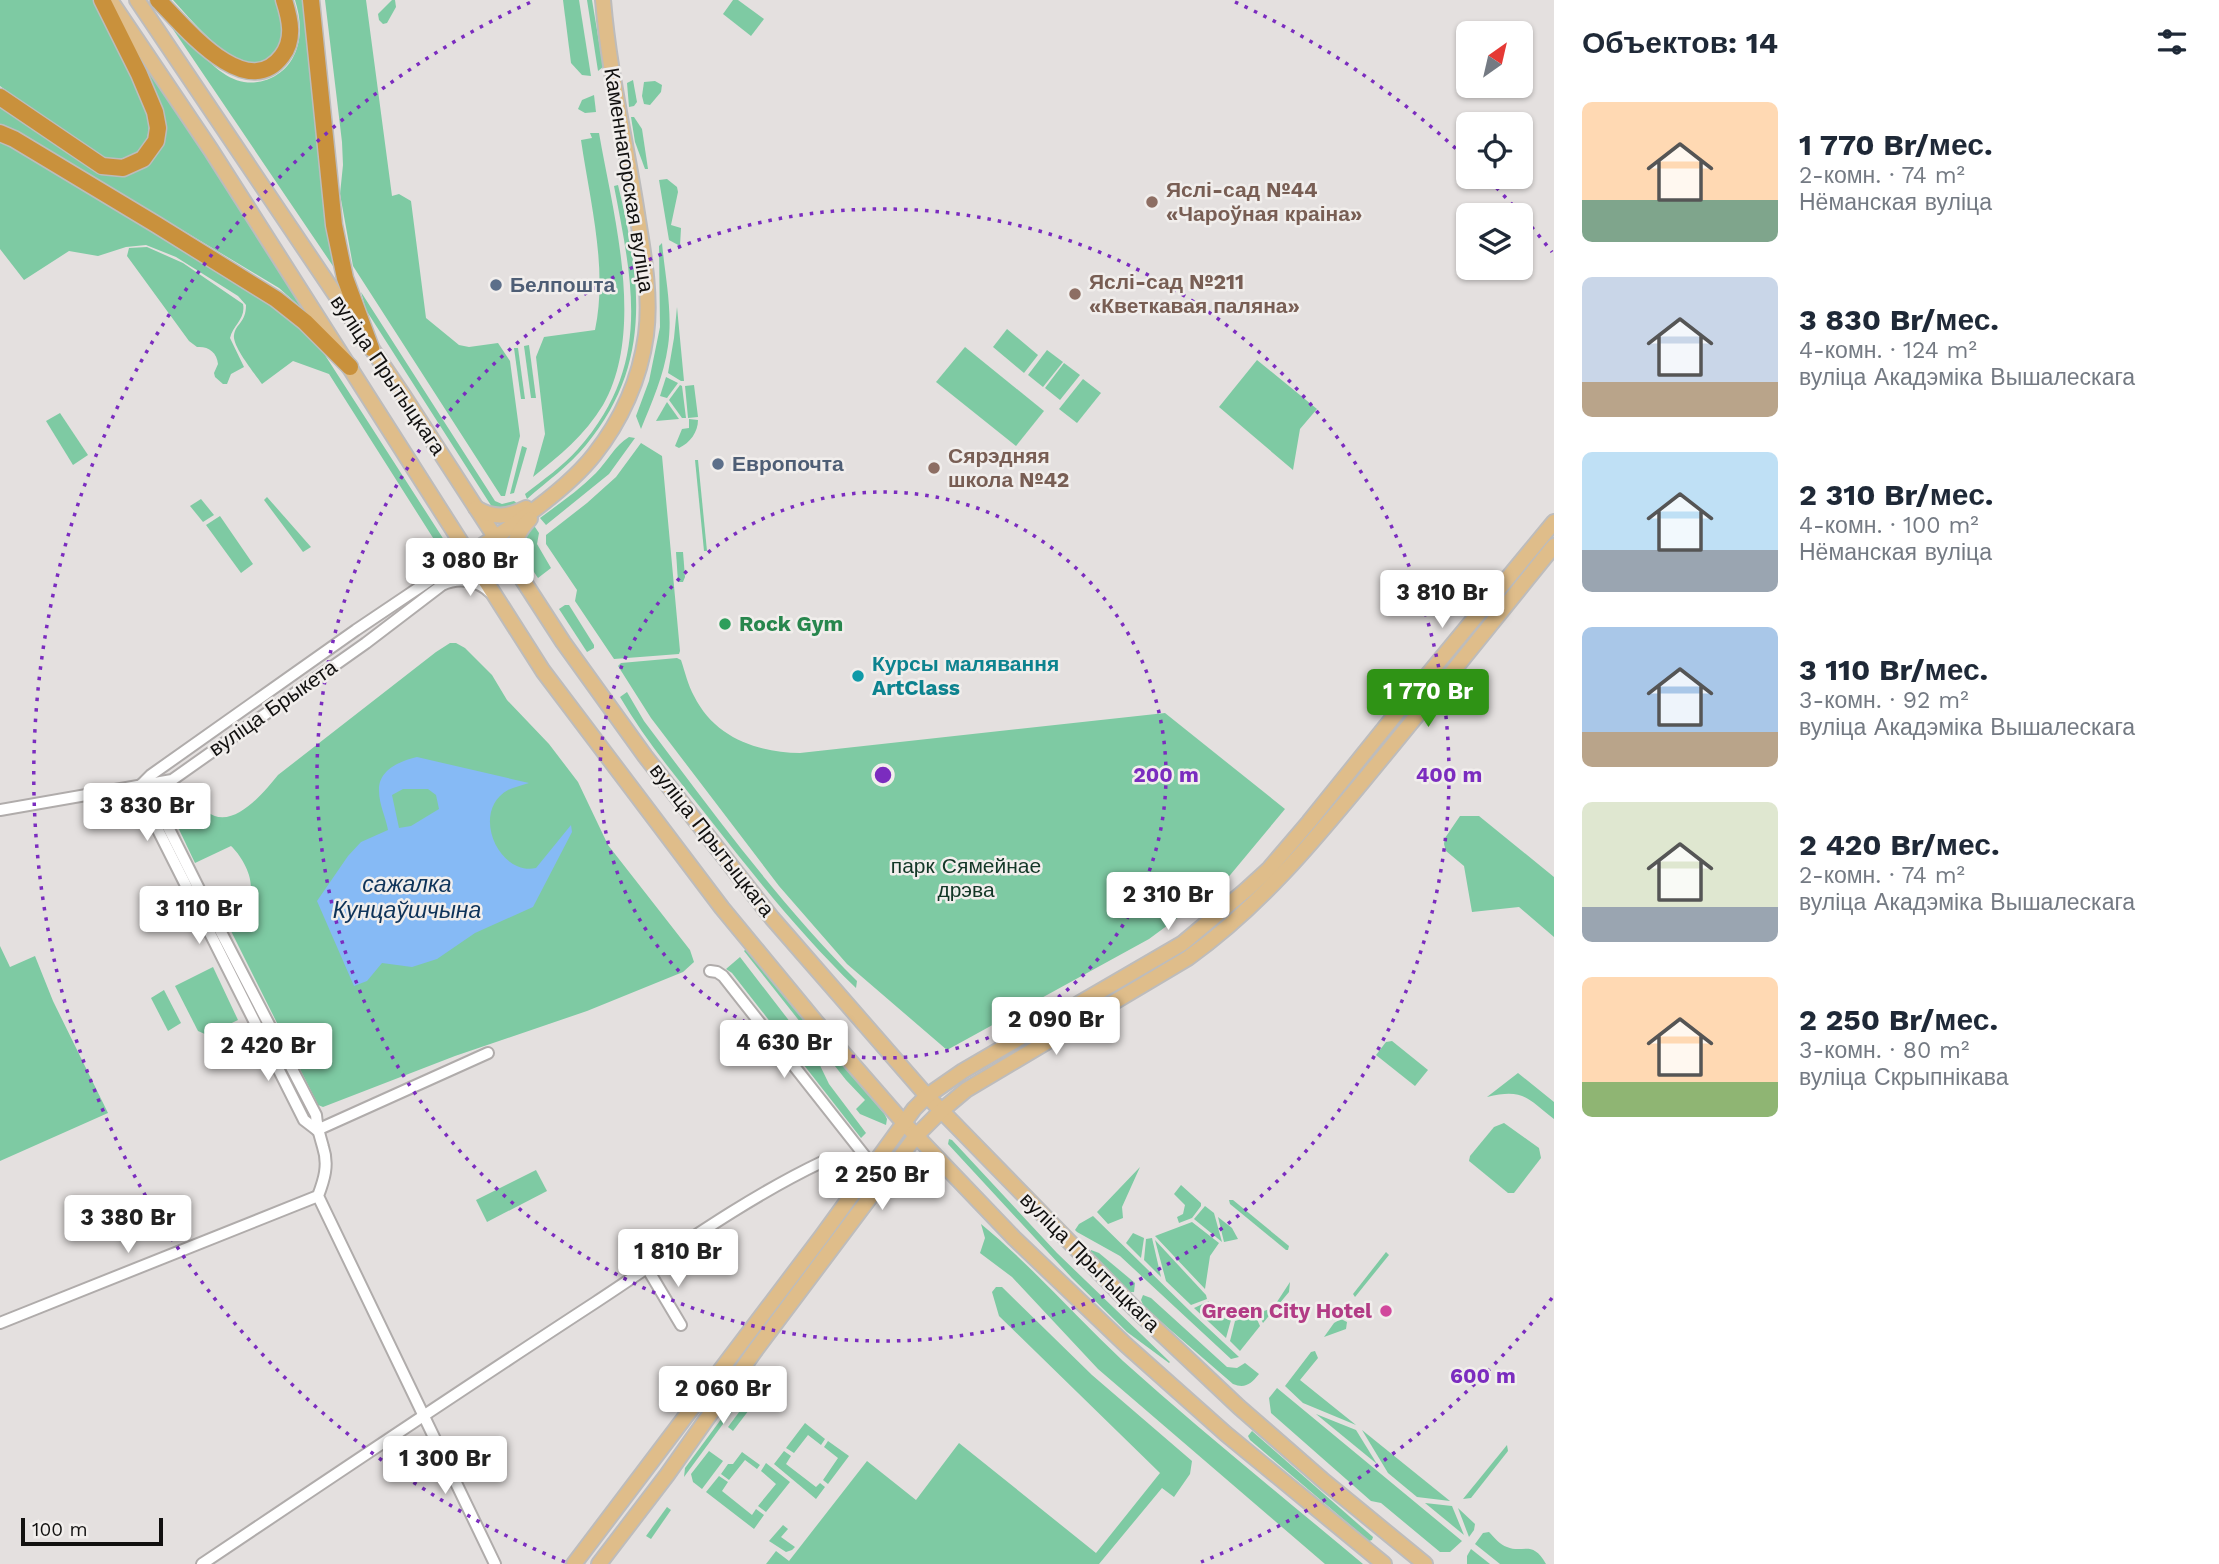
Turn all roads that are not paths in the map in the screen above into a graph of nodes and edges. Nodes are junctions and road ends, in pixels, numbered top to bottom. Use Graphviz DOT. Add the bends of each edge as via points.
graph roads {
  1 [pos="102,0"];
  2 [pos="110,0"];
  3 [pos="137,0"];
  4 [pos="158,0"];
  5 [pos="284,0"];
  6 [pos="311,0"];
  7 [pos="603,0"];
  8 [pos="0,97"];
  9 [pos="0,133"];
  10 [pos="371,348"];
  11 [pos="350,367"];
  12 [pos="550,496"];
  13 [pos="475,508"];
  14 [pos="1554,522"];
  15 [pos="495,538"];
  16 [pos="1554,546"];
  17 [pos="470,554"];
  18 [pos="512,565"];
  19 [pos="497,600"];
  20 [pos="356,630"];
  21 [pos="366,643"];
  22 [pos="238,713"];
  23 [pos="247,727"];
  24 [pos="141,785"];
  25 [pos="0,810"];
  26 [pos="710,971"];
  27 [pos="488,1053"];
  28 [pos="927,1096"];
  29 [pos="941,1111"];
  30 [pos="903,1122"];
  31 [pos="317,1130"];
  32 [pos="916,1136"];
  33 [pos="822,1162"];
  34 [pos="872,1165"];
  35 [pos="318,1196"];
  36 [pos="647,1268"];
  37 [pos="0,1323"];
  38 [pos="681,1325"];
  39 [pos="423,1415"];
  40 [pos="1403,1548"];
  41 [pos="1381,1562"];
  42 [pos="202,1564"];
  43 [pos="495,1564"];
  44 [pos="574,1564"];
  45 [pos="599,1564"];
  46 [pos="1425,1564"];
  1 -- 8 [label="highway" via="155,112 156,141 143,159 123,168 102,166"];
  2 -- 11 [label="main road, вуліца Прытыцкага"];
  3 -- 10 [label="main road, вуліца Прытыцкага"];
  4 -- 5 [label="highway" via="219,57 233,67 258,73 277,62 288,46 290,18"];
  6 -- 10 [label="highway" via="334,225 345,278"];
  7 -- 12 [label="main road, Каменнагорская вуліца" via="642,242 646,333 634,385 616,423 593,457"];
  9 -- 11 [label="highway" via="276,299"];
  10 -- 13 [label="main road, вуліца Прытыцкага"];
  11 -- 17 [label="main road, вуліца Прытыцкага"];
  12 -- 13 [label="main road" via="509,515 495,516"];
  12 -- 15 [label="main road"];
  12 -- 18 [label="main road" via="519,530"];
  13 -- 15 [label="main road, вуліца Прытыцкага"];
  14 -- 28 [label="main road" via="1268,870 1183,943"];
  15 -- 17 [label="main road"];
  15 -- 18 [label="main road, вуліца Прытыцкага"];
  16 -- 29 [label="main road" via="1320,833 1258,901 1188,958 966,1090"];
  17 -- 19 [label="main road, вуліца Прытыцкага"];
  17 -- 20 [label="street, вуліца Брыкета"];
  18 -- 28 [label="main road, вуліца Прытыцкага" via="597,690 696,821 772,918"];
  19 -- 21 [label="street, вуліца Брыкета" via="475,583 450,582"];
  19 -- 30 [label="main road, вуліца Прытыцкага" via="543,671 722,908"];
  20 -- 21 [label="street"];
  20 -- 22 [label="street, вуліца Брыкета"];
  21 -- 23 [label="street, вуліца Брыкета"];
  22 -- 23 [label="street"];
  22 -- 24 [label="street, вуліца Брыкета"];
  23 -- 24 [label="street, вуліца Брыкета" via="172,780"];
  24 -- 25 [label="street, вуліца Брыкета"];
  24 -- 31 [label="street" via="160,811 316,1115"];
  26 -- 34 [label="street" via="723,976"];
  27 -- 31 [label="street"];
  28 -- 29 [label="main road, вуліца Прытыцкага"];
  28 -- 30 [label="main road"];
  29 -- 32 [label="main road"];
  29 -- 40 [label="main road, вуліца Прытыцкага" via="1134,1308"];
  30 -- 32 [label="main road, вуліца Прытыцкага"];
  30 -- 34 [label="main road"];
  31 -- 35 [label="street" via="326,1164"];
  32 -- 41 [label="main road, вуліца Прытыцкага" via="1126,1345"];
  32 -- 45 [label="main road"];
  33 -- 36 [label="street" via="786,1179"];
  34 -- 44 [label="main road"];
  35 -- 37 [label="street"];
  35 -- 39 [label="street"];
  36 -- 38 [label="street"];
  36 -- 39 [label="street"];
  39 -- 42 [label="street"];
  39 -- 43 [label="street"];
  40 -- 41 [label="main road" via="1384,1544 1379,1549"];
  40 -- 46 [label="main road, вуліца Прытыцкага"];
}
